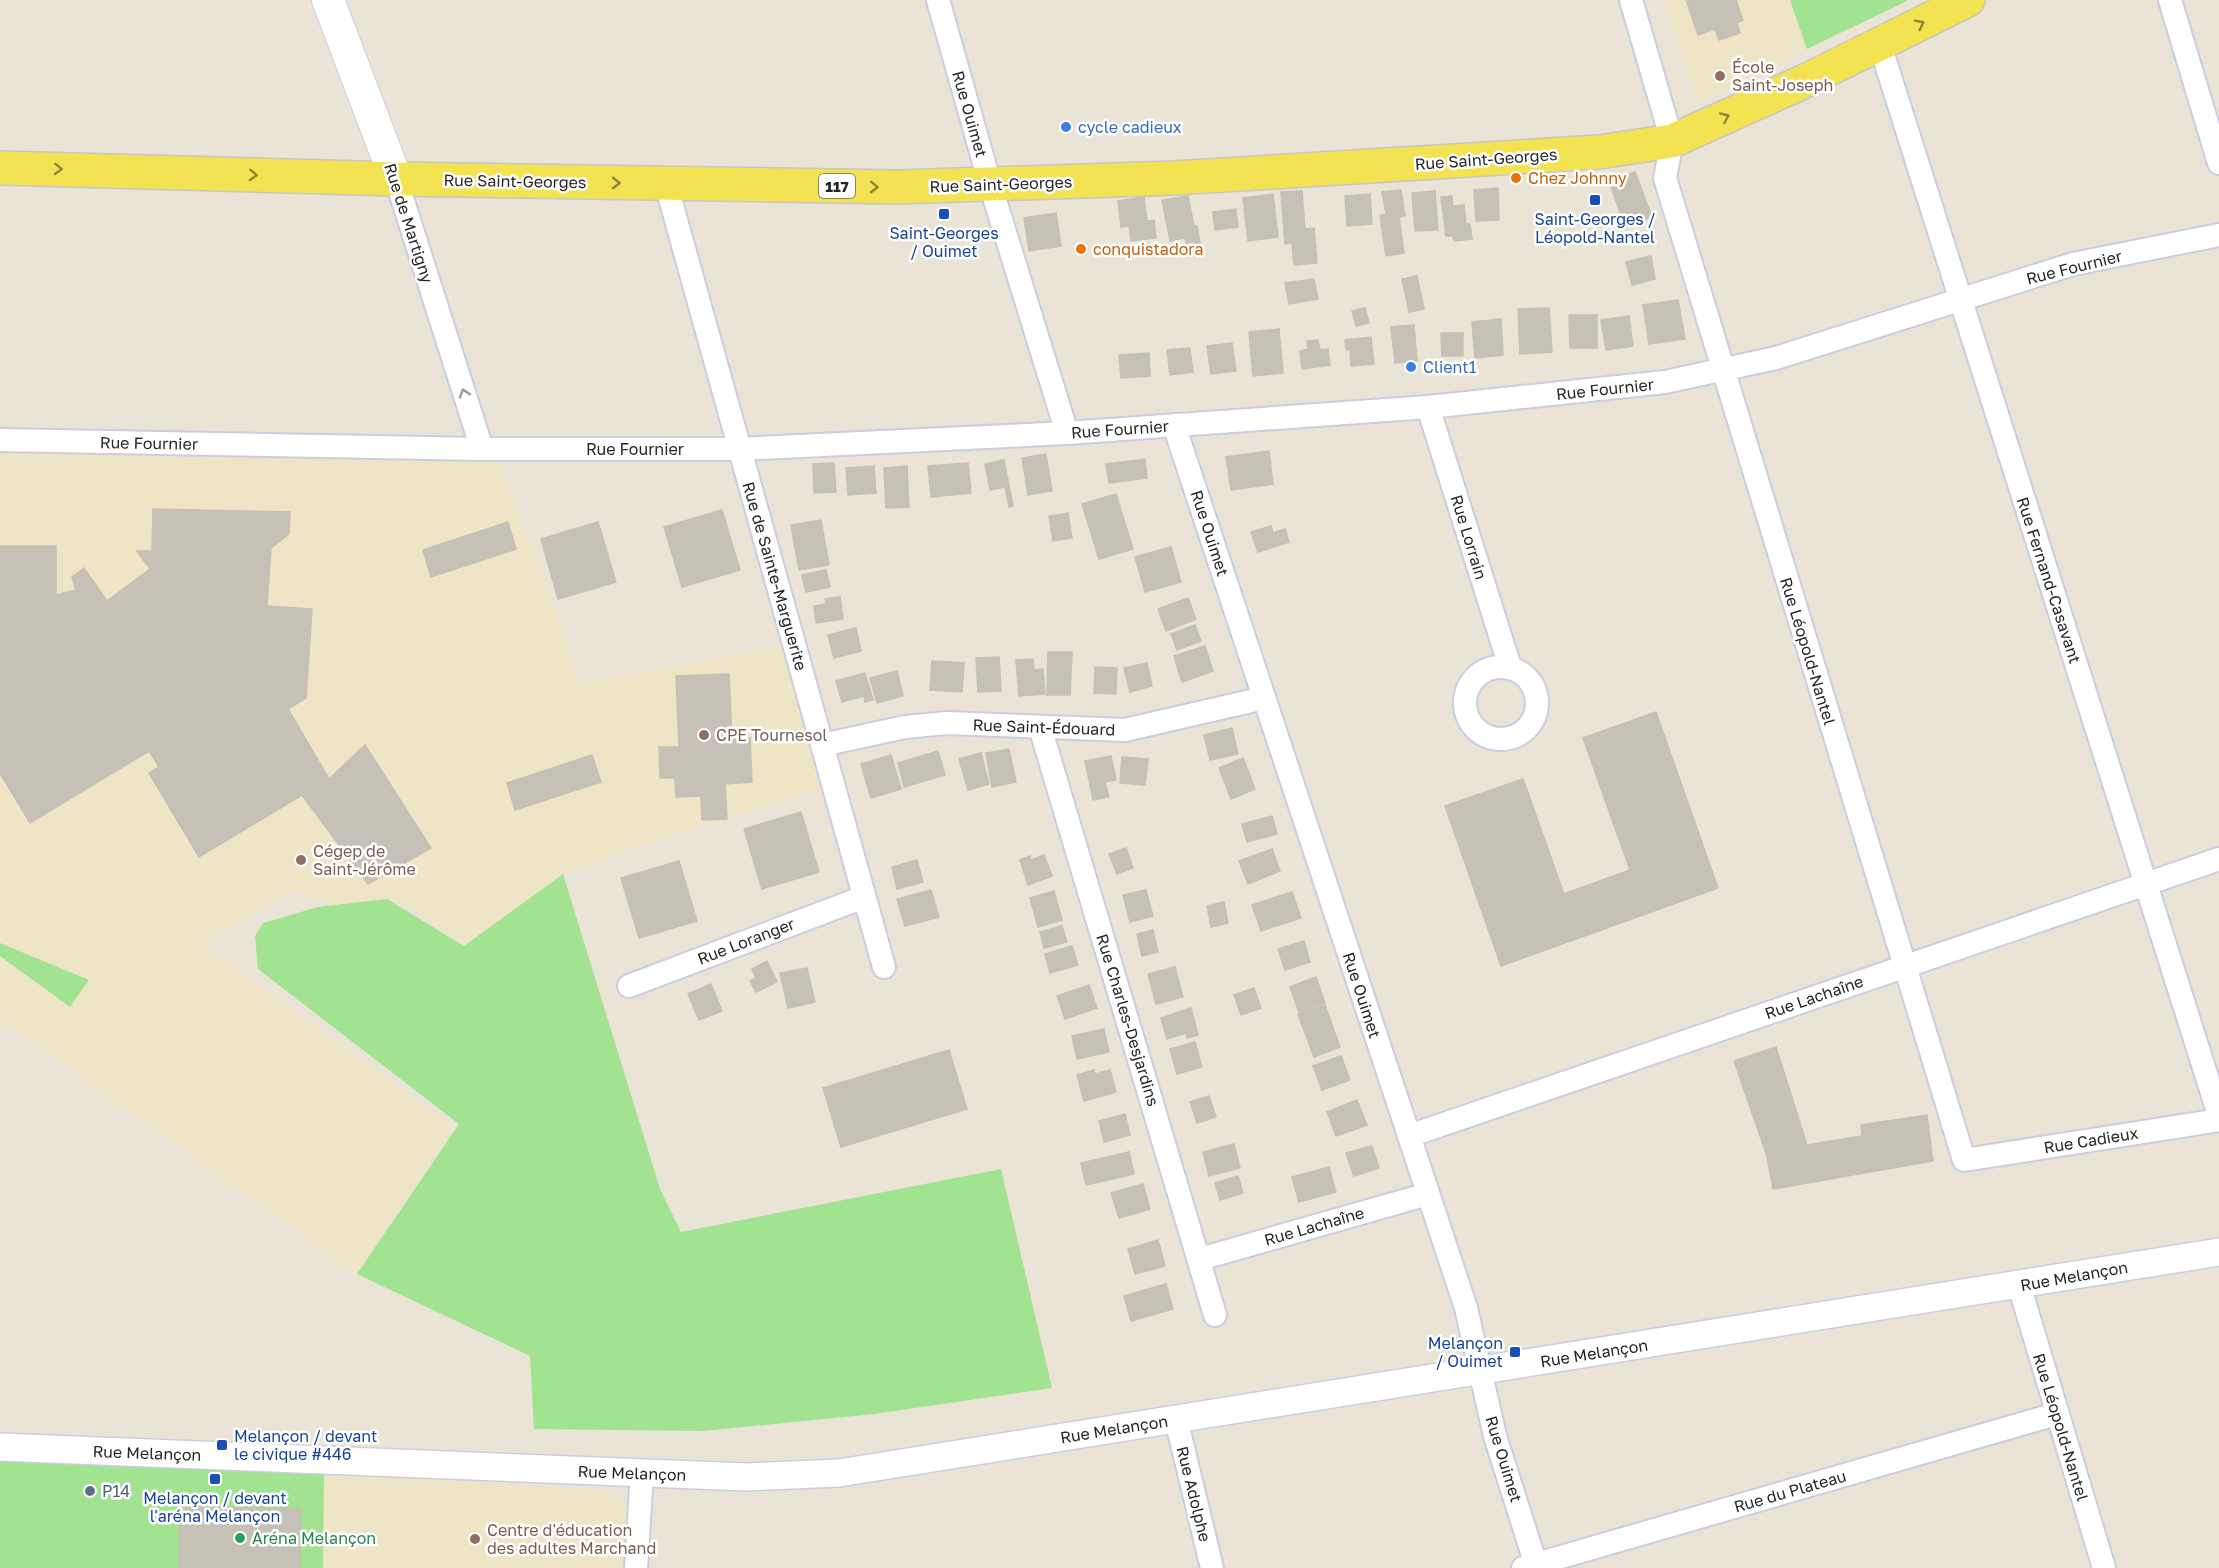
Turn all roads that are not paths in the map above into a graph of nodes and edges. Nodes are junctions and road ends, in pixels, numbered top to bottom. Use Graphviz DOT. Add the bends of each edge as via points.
graph roads {
  1 [pos="328,0"];
  2 [pos="938,0"];
  3 [pos="1631,0"];
  4 [pos="1968,0"];
  5 [pos="2170,0"];
  6 [pos="1880,45"];
  7 [pos="1672,141"];
  8 [pos="2219,163"];
  9 [pos="0,168"];
  10 [pos="396,179"];
  11 [pos="666,184"];
  12 [pos="990,184"];
  13 [pos="2219,235"];
  14 [pos="1960,299"];
  15 [pos="1722,370"];
  16 [pos="1428,407"];
  17 [pos="1174,425"];
  18 [pos="1067,433"];
  19 [pos="0,440"];
  20 [pos="482,449"];
  21 [pos="739,449"];
  22 [pos="1509,667"];
  23 [pos="1264,698"];
  24 [pos="1040,727"];
  25 [pos="822,745"];
  26 [pos="2219,859"];
  27 [pos="2146,884"];
  28 [pos="864,897"];
  29 [pos="1905,966"];
  30 [pos="884,967"];
  31 [pos="628,986"];
  32 [pos="2219,1117"];
  33 [pos="1409,1136"];
  34 [pos="1964,1160"];
  35 [pos="1428,1194"];
  36 [pos="2219,1252"];
  37 [pos="1200,1259"];
  38 [pos="2019,1285"];
  39 [pos="1215,1315"];
  40 [pos="1480,1371"];
  41 [pos="2056,1414"];
  42 [pos="1176,1419"];
  43 [pos="0,1447"];
  44 [pos="642,1473"];
  45 [pos="1532,1567"];
  46 [pos="636,1568"];
  47 [pos="1212,1568"];
  48 [pos="2104,1568"];
  1 -- 10 [label="main road, Rue de Martigny"];
  2 -- 12 [label="street, Rue Ouimet"];
  3 -- 7 [label="street"];
  6 -- 4 [label="main road, Rue Saint-Georges / 117, one-way"];
  5 -- 8 [label="street"];
  7 -- 6 [label="main road, Rue Saint-Georges / 117, one-way"];
  6 -- 14 [label="street, Rue Fernand-Casavant"];
  7 -- 12 [label="main road, Rue Saint-Georges / 117" via="1599,152 1174,178"];
  7 -- 15 [label="street, Rue Léopold-Nantel" via="1665,178"];
  9 -- 10 [label="main road, Rue Saint-Georges / 117, one-way"];
  10 -- 11 [label="main road, Rue Saint-Georges / 117, one-way"];
  20 -- 10 [label="street, Rue de Martigny, one-way"];
  11 -- 12 [label="main road, Rue Saint-Georges / 117, one-way"];
  11 -- 21 [label="street, Rue de Sainte-Marguerite"];
  12 -- 18 [label="street, Rue Ouimet"];
  13 -- 14 [label="street, Rue Fournier" via="2073,264"];
  14 -- 15 [label="street, Rue Fournier" via="1776,358"];
  14 -- 27 [label="street, Rue Fernand-Casavant"];
  15 -- 16 [label="street, Rue Fournier" via="1665,382"];
  15 -- 29 [label="street, Rue Léopold-Nantel"];
  16 -- 17 [label="street, Rue Fournier"];
  16 -- 22 [label="street, Rue Lorrain"];
  17 -- 18 [label="street, Rue Fournier"];
  17 -- 23 [label="street, Rue Ouimet"];
  18 -- 21 [label="street, Rue Fournier"];
  19 -- 20 [label="street, Rue Fournier"];
  20 -- 21 [label="street, Rue Fournier"];
  21 -- 25 [label="street, Rue de Sainte-Marguerite"];
  23 -- 24 [label="street, Rue Saint-Édouard" via="1125,730"];
  23 -- 33 [label="street, Rue Ouimet"];
  24 -- 25 [label="street, Rue Saint-Édouard" via="947,723 905,727"];
  24 -- 37 [label="street, Rue Charles-Desjardins"];
  25 -- 28 [label="street, Rue de Sainte-Marguerite"];
  26 -- 27 [label="street, Rue Lachaîne"];
  27 -- 29 [label="street, Rue Lachaîne"];
  27 -- 32 [label="street, Rue Fernand-Casavant"];
  28 -- 30 [label="street, Rue de Sainte-Marguerite"];
  28 -- 31 [label="street, Rue Loranger"];
  29 -- 33 [label="street, Rue Lachaîne"];
  29 -- 34 [label="street, Rue Léopold-Nantel"];
  32 -- 34 [label="street, Rue Cadieux"];
  33 -- 35 [label="street, Rue Ouimet"];
  35 -- 37 [label="street, Rue Lachaîne"];
  35 -- 40 [label="street, Rue Ouimet" via="1466,1308"];
  36 -- 38 [label="street, Rue Melançon"];
  37 -- 39 [label="street, Rue Charles-Desjardins"];
  38 -- 40 [label="street, Rue Melançon"];
  38 -- 41 [label="street, Rue Léopold-Nantel"];
  40 -- 42 [label="street, Rue Melançon"];
  40 -- 45 [label="street, Rue Ouimet"];
  41 -- 45 [label="street, Rue du Plateau"];
  41 -- 48 [label="street, Rue Léopold-Nantel"];
  42 -- 44 [label="street, Rue Melançon" via="839,1473 747,1477"];
  42 -- 47 [label="street, Rue Adolphe"];
  43 -- 44 [label="street, Rue Melançon"];
  44 -- 46 [label="street"];
}
